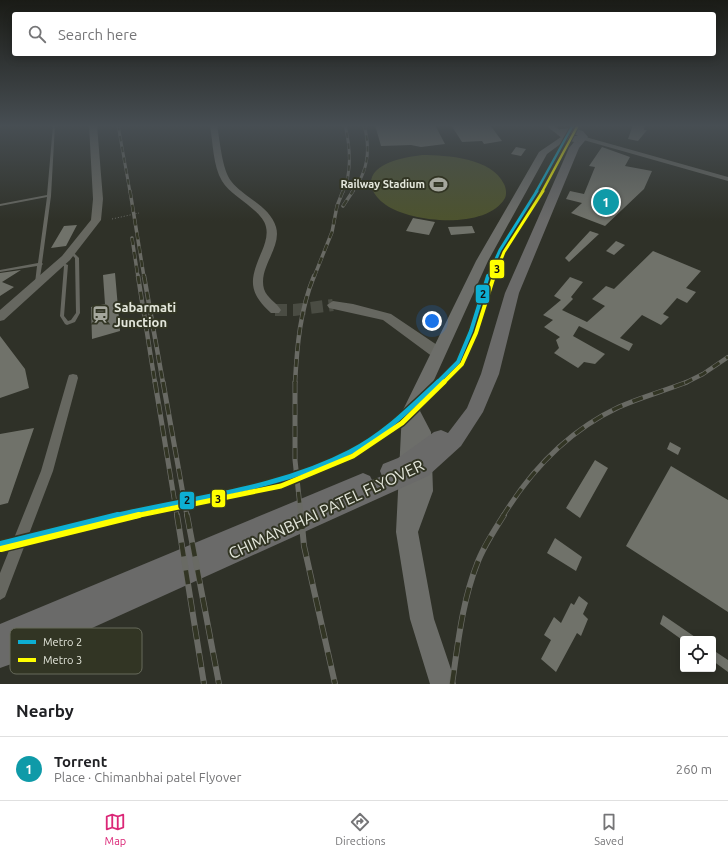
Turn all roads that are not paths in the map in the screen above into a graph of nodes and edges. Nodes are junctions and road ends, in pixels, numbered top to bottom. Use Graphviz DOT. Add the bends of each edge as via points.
graph roads {
  1 [pos="52,157"];
  2 [pos="95,157"];
  3 [pos="220,157"];
  4 [pos="540,157"];
  5 [pos="560,157"];
  6 [pos="561,157"];
  7 [pos="648,157"];
  8 [pos="728,179"];
  9 [pos="49,196"];
  10 [pos="0,205"];
  11 [pos="71,252"];
  12 [pos="62,263"];
  13 [pos="40,264"];
  14 [pos="0,271"];
  15 [pos="37,285"];
  16 [pos="333,305"];
  17 [pos="275,310"];
  18 [pos="0,317"];
  19 [pos="438,353"];
  20 [pos="73,378"];
  21 [pos="0,592"];
  22 [pos="21,628"];
  23 [pos="64,628"];
  24 [pos="10,633"];
  25 [pos="0,637"];
  26 [pos="10,652"];
  27 [pos="0,655"];
  28 [pos="443,684"];
  1 -- 9 [label="lane"];
  2 -- 11 [label="street" via="98,199 96,220"];
  3 -- 17 [label="street" via="226,181 270,223 273,233 258,274 259,287 266,303"];
  4 -- 19 [label="main road" via="482,261"];
  5 -- 22 [label="main road, CHIMANBHAI PATEL FLYOVER" via="504,291 481,371 465,407 446,434 405,465"];
  6 -- 23 [label="main road, CHIMANBHAI PATEL FLYOVER" via="512,293 490,374 474,412 449,445 421,469"];
  7 -- 8 [label="street"];
  9 -- 10 [label="lane"];
  9 -- 13 [label="lane"];
  11 -- 12 [label="street"];
  11 -- 12 [label="lane" via="77,258 78,313 74,321 67,323 62,316 66,265"];
  12 -- 15 [label="street"];
  13 -- 14 [label="lane"];
  13 -- 15 [label="lane"];
  15 -- 18 [label="street"];
  16 -- 19 [label="street" via="387,317"];
  19 -- 28 [label="main road" via="412,412 422,432 423,491 407,532 422,619"];
  20 -- 21 [label="street" via="47,471"];
  24 -- 25 [label="main road, CHIMANBHAI PATEL FLYOVER"];
  26 -- 27 [label="main road, CHIMANBHAI PATEL FLYOVER"];
}
